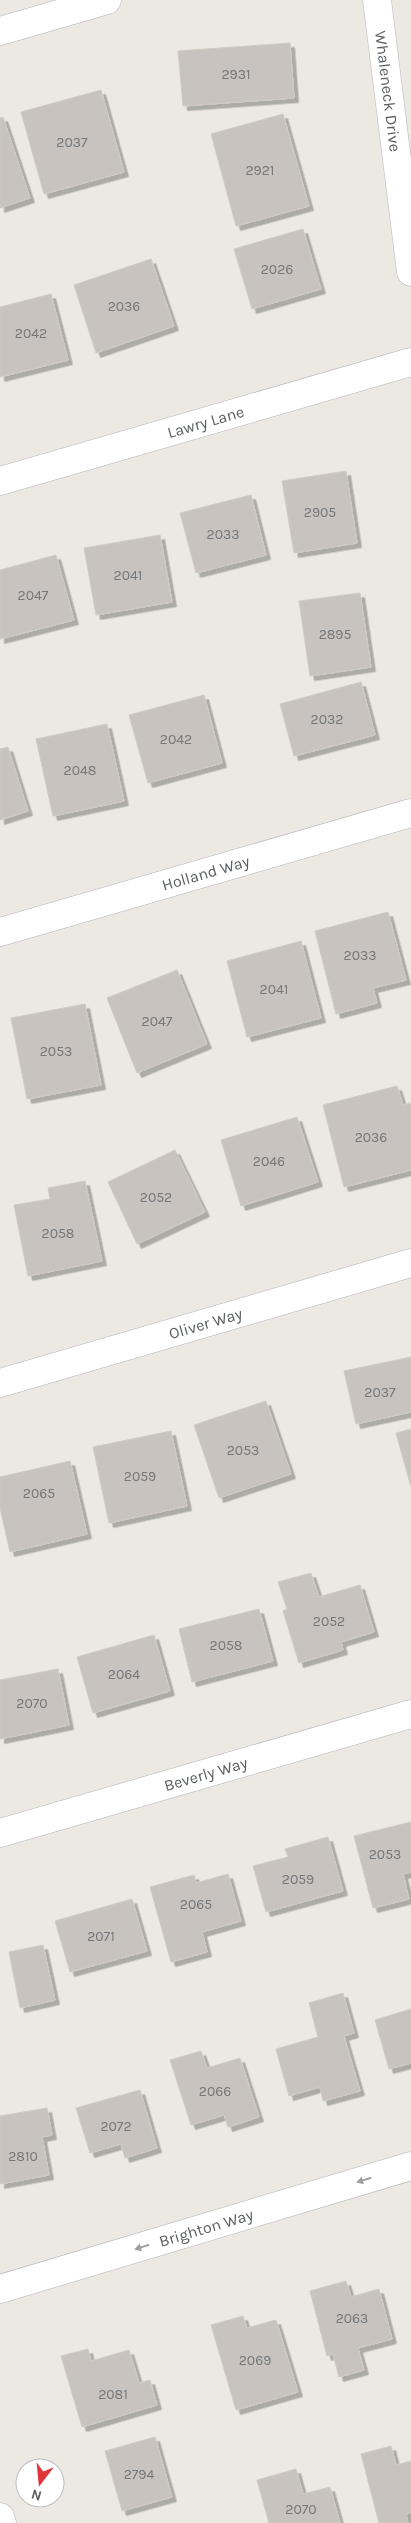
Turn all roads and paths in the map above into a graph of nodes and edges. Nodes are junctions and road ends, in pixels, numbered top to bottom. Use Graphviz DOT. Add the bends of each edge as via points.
graph roads {
  1 [pos="107,0"];
  2 [pos="377,0"];
  3 [pos="0,31"];
  4 [pos="411,272"];
  5 [pos="411,362"];
  6 [pos="0,481"];
  7 [pos="411,813"];
  8 [pos="0,932"];
  9 [pos="411,1263"];
  10 [pos="0,1382"];
  11 [pos="411,1714"];
  12 [pos="0,1833"];
  13 [pos="411,2166"];
  14 [pos="0,2289"];
  15 [pos="0,2517"];
  16 [pos="2,2523"];
  1 -- 3 [label="street"];
  2 -- 4 [label="street, Whaleneck Drive"];
  5 -- 6 [label="street, Lawry Lane"];
  7 -- 8 [label="street, Holland Way"];
  9 -- 10 [label="street, Oliver Way"];
  11 -- 12 [label="street, Beverly Way"];
  13 -- 14 [label="street, Brighton Way, one-way"];
  15 -- 16 [label="street"];
}
